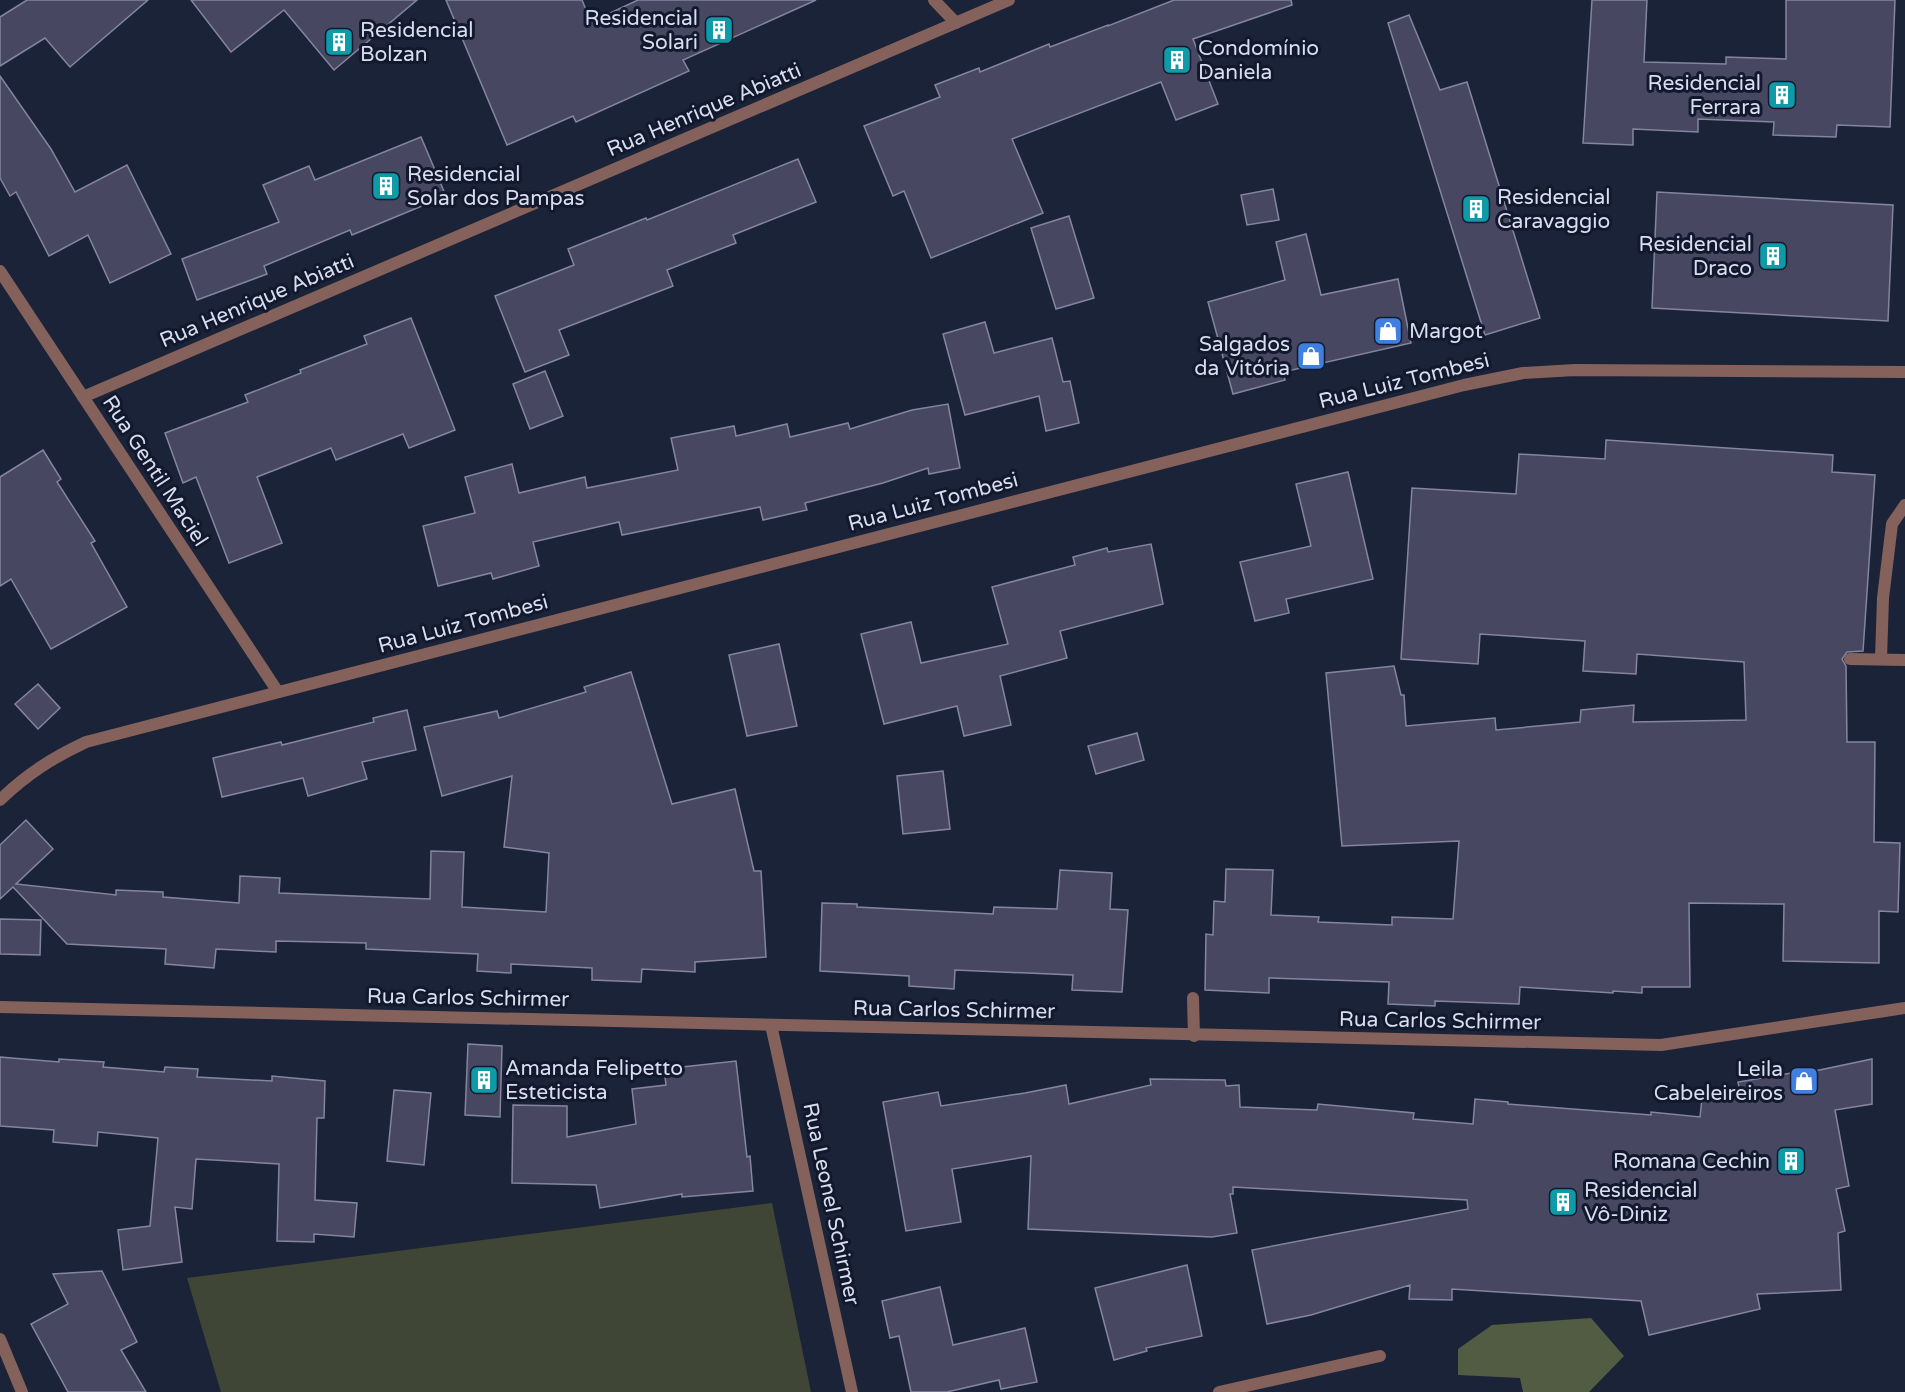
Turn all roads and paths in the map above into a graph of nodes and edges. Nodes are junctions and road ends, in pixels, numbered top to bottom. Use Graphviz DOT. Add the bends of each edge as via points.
graph roads {
  1 [pos="934,0"];
  2 [pos="1009,0"];
  3 [pos="956,23"];
  4 [pos="0,271"];
  5 [pos="1905,372"];
  6 [pos="83,397"];
  7 [pos="1905,505"];
  8 [pos="1850,659"];
  9 [pos="1881,659"];
  10 [pos="1905,660"];
  11 [pos="278,692"];
  12 [pos="0,800"];
  13 [pos="1193,998"];
  14 [pos="0,1007"];
  15 [pos="1905,1008"];
  16 [pos="771,1025"];
  17 [pos="1194,1036"];
  18 [pos="0,1339"];
  19 [pos="1380,1356"];
  20 [pos="22,1392"];
  21 [pos="852,1392"];
  22 [pos="1219,1392"];
  1 -- 3 [label="street"];
  2 -- 3 [label="street, Rua Henrique Abiatti"];
  3 -- 6 [label="street, Rua Henrique Abiatti"];
  4 -- 6 [label="street, Rua Gentil Maciel"];
  5 -- 11 [label="street, Rua Luiz Tombesi" via="1523,373 1464,385"];
  6 -- 11 [label="street, Rua Gentil Maciel"];
  7 -- 9 [label="street" via="1892,524"];
  8 -- 9 [label="street"];
  9 -- 10 [label="street"];
  11 -- 12 [label="street, Rua Luiz Tombesi" via="86,742 55,757"];
  13 -- 17 [label="street"];
  14 -- 16 [label="street, Rua Carlos Schirmer"];
  15 -- 17 [label="street, Rua Carlos Schirmer" via="1661,1045"];
  16 -- 17 [label="street, Rua Carlos Schirmer"];
  16 -- 21 [label="street, Rua Leonel Schirmer"];
  18 -- 20 [label="street"];
  19 -- 22 [label="street"];
}
